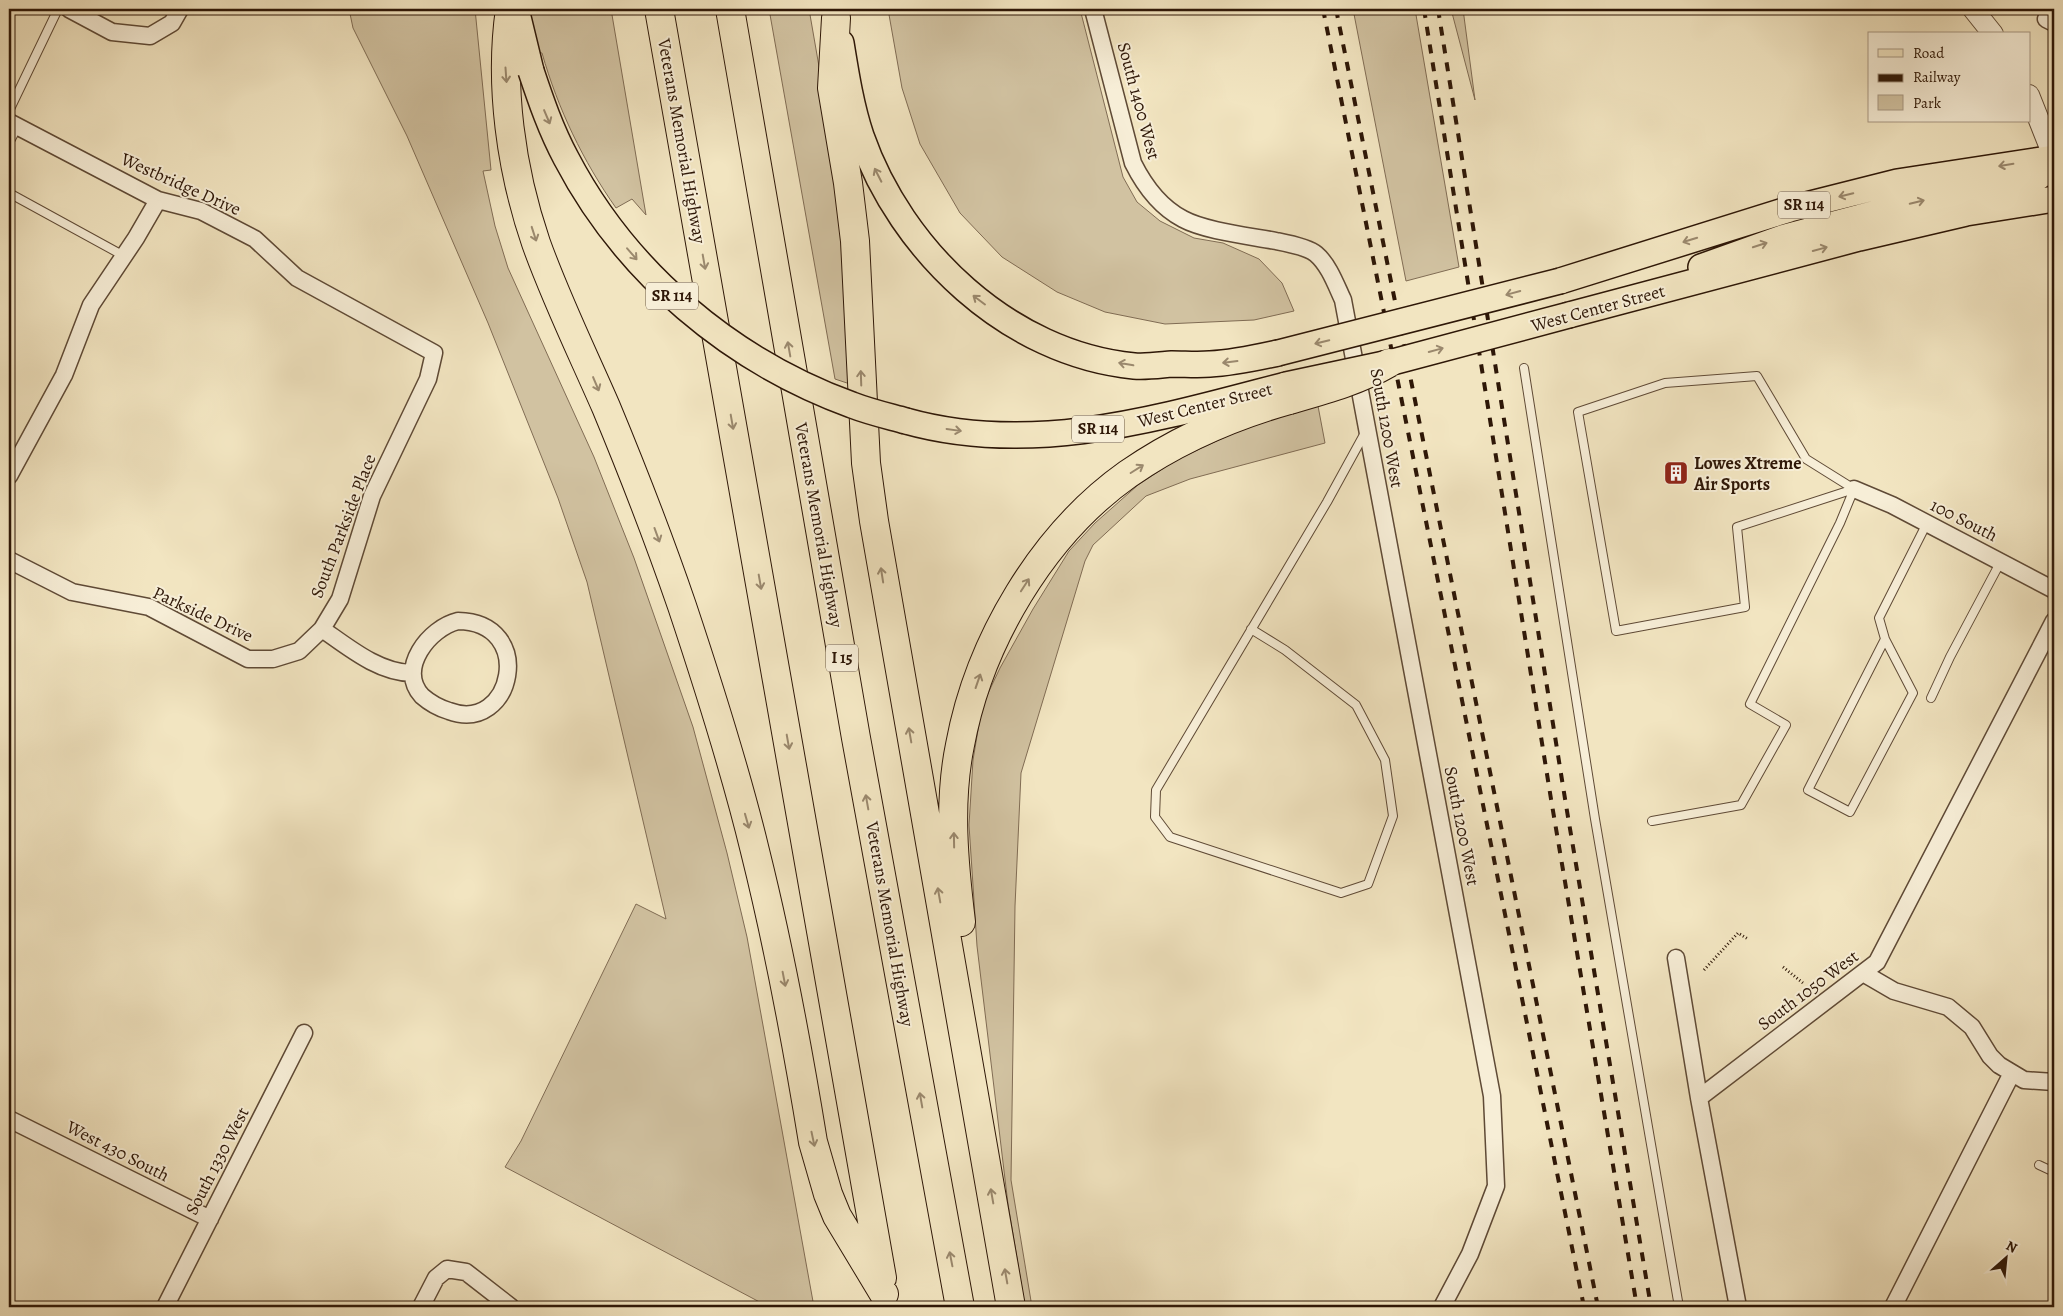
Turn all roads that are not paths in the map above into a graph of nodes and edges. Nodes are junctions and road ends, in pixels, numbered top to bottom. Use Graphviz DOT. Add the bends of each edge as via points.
graph roads {
  1 [pos="58,9"];
  2 [pos="69,9"];
  3 [pos="180,9"];
  4 [pos="510,9"];
  5 [pos="516,9"];
  6 [pos="659,9"];
  7 [pos="730,9"];
  8 [pos="1093,9"];
  9 [pos="1972,9"];
  10 [pos="835,13"];
  11 [pos="1991,32"];
  12 [pos="2030,98"];
  13 [pos="9,112"];
  14 [pos="13,124"];
  15 [pos="9,143"];
  16 [pos="2054,158"];
  17 [pos="9,193"];
  18 [pos="2054,199"];
  19 [pos="158,200"];
  20 [pos="124,256"];
  21 [pos="1601,307"];
  22 [pos="1352,344"];
  23 [pos="434,353"];
  24 [pos="1389,363"];
  25 [pos="1524,368"];
  26 [pos="1288,392"];
  27 [pos="1366,430"];
  28 [pos="9,476"];
  29 [pos="1854,489"];
  30 [pos="1927,523"];
  31 [pos="9,560"];
  32 [pos="2001,561"];
  33 [pos="2054,590"];
  34 [pos="2054,621"];
  35 [pos="322,629"];
  36 [pos="1252,630"];
  37 [pos="1885,639"];
  38 [pos="299,651"];
  39 [pos="412,673"];
  40 [pos="1931,698"];
  41 [pos="1652,821"];
  42 [pos="1676,958"];
  43 [pos="1863,973"];
  44 [pos="304,1032"];
  45 [pos="970,1063"];
  46 [pos="2012,1073"];
  47 [pos="2054,1082"];
  48 [pos="1699,1098"];
  49 [pos="9,1120"];
  50 [pos="2040,1165"];
  51 [pos="2054,1172"];
  52 [pos="210,1219"];
  53 [pos="886,1300"];
  54 [pos="165,1307"];
  55 [pos="421,1307"];
  56 [pos="511,1307"];
  57 [pos="960,1307"];
  58 [pos="1011,1307"];
  59 [pos="1442,1307"];
  60 [pos="1678,1307"];
  61 [pos="1738,1307"];
  62 [pos="1893,1307"];
  1 -- 13 [label="lane"];
  2 -- 3 [label="street" via="112,32 150,36 172,23"];
  4 -- 53 [label="highway, one-way" via="506,34 506,78 512,144 526,210 550,279 645,504 703,670 755,851 826,1187 837,1216"];
  5 -- 26 [label="main road, West Center Street / SR 114, one-way, bridge" via="531,71 566,158 628,250 690,312 786,377 853,406 906,421 955,431 1018,436 1083,432"];
  6 -- 53 [label="highway, Veterans Memorial Highway, one-way"];
  57 -- 7 [label="highway, Veterans Memorial Highway / I 15, one-way" via="854,728"];
  8 -- 22 [label="street, South 1400 West" via="1133,162 1143,182 1161,204 1183,220 1216,230 1291,244 1315,253 1344,300"];
  9 -- 11 [label="street"];
  16 -- 10 [label="main road, West Center Street / SR 114, one-way, bridge" via="1897,182 1790,209 1560,280 1278,353 1210,364 1135,366 1067,349 1001,316 949,274 919,239 898,210 861,136"];
  45 -- 10 [label="highway, one-way" via="883,580 866,463 855,241 832,88"];
  12 -- 16 [label="street"];
  14 -- 15 [label="lane"];
  14 -- 19 [label="street, Westbridge Drive"];
  21 -- 16 [label="main road, one-way" via="1728,256 1785,237 1969,189 2035,179 2051,166"];
  17 -- 20 [label="lane"];
  21 -- 18 [label="main road, West Center Street, one-way" via="1859,238 1966,213"];
  19 -- 20 [label="street"];
  19 -- 23 [label="street, Westbridge Drive" via="201,211 255,240 297,278"];
  20 -- 28 [label="street" via="91,305 64,375"];
  24 -- 21 [label="main road, West Center Street, one-way, bridge"];
  22 -- 27 [label="street, South 1200 West"];
  23 -- 35 [label="street, South Parkside Place" via="428,379 372,496 340,598"];
  24 -- 26 [label="highway, bridge" via="1334,387"];
  25 -- 60 [label="lane" via="1593,809"];
  45 -- 26 [label="highway, one-way" via="972,1014 955,869 954,787 969,706 1001,627 1038,564 1062,534 1128,474 1190,437"];
  27 -- 36 [label="lane"];
  27 -- 59 [label="street, South 1200 West" via="1492,1096 1496,1186 1470,1254"];
  29 -- 29 [label="lane" via="1806,459 1757,376 1665,383 1578,412 1616,632 1745,607 1737,527"];
  29 -- 30 [label="street, 100 South"];
  29 -- 41 [label="lane" via="1750,704 1786,725 1741,805"];
  30 -- 32 [label="street, 100 South"];
  30 -- 37 [label="lane" via="1880,618"];
  31 -- 38 [label="street, Parkside Drive" via="72,592 149,607 248,659 273,659"];
  32 -- 33 [label="street, 100 South"];
  32 -- 40 [label="lane"];
  34 -- 43 [label="street, South 1050 West" via="1877,962"];
  35 -- 38 [label="street, South Parkside Place"];
  35 -- 39 [label="street" via="355,652 393,671"];
  36 -- 36 [label="lane" via="1156,790 1155,817 1170,837 1341,893 1368,884 1393,816 1385,760 1356,705 1285,650"];
  37 -- 37 [label="lane" via="1808,790 1850,812 1913,693"];
  39 -- 39 [label="street" via="414,686 427,701 453,713 466,714 482,710 499,696 505,687 509,665 497,636 479,624 458,621 448,623 432,634"];
  42 -- 48 [label="street"];
  43 -- 46 [label="street" via="1894,991 1948,1007 1972,1027 1990,1056"];
  43 -- 48 [label="street, South 1050 West"];
  44 -- 52 [label="street, South 1330 West"];
  58 -- 45 [label="highway, one-way"];
  46 -- 47 [label="street" via="2024,1080"];
  46 -- 62 [label="street"];
  48 -- 61 [label="street"];
  49 -- 52 [label="street, West 430 South"];
  50 -- 51 [label="lane"];
  52 -- 54 [label="street, South 1330 West"];
  55 -- 56 [label="street" via="436,1278 447,1269 466,1272"];
}
